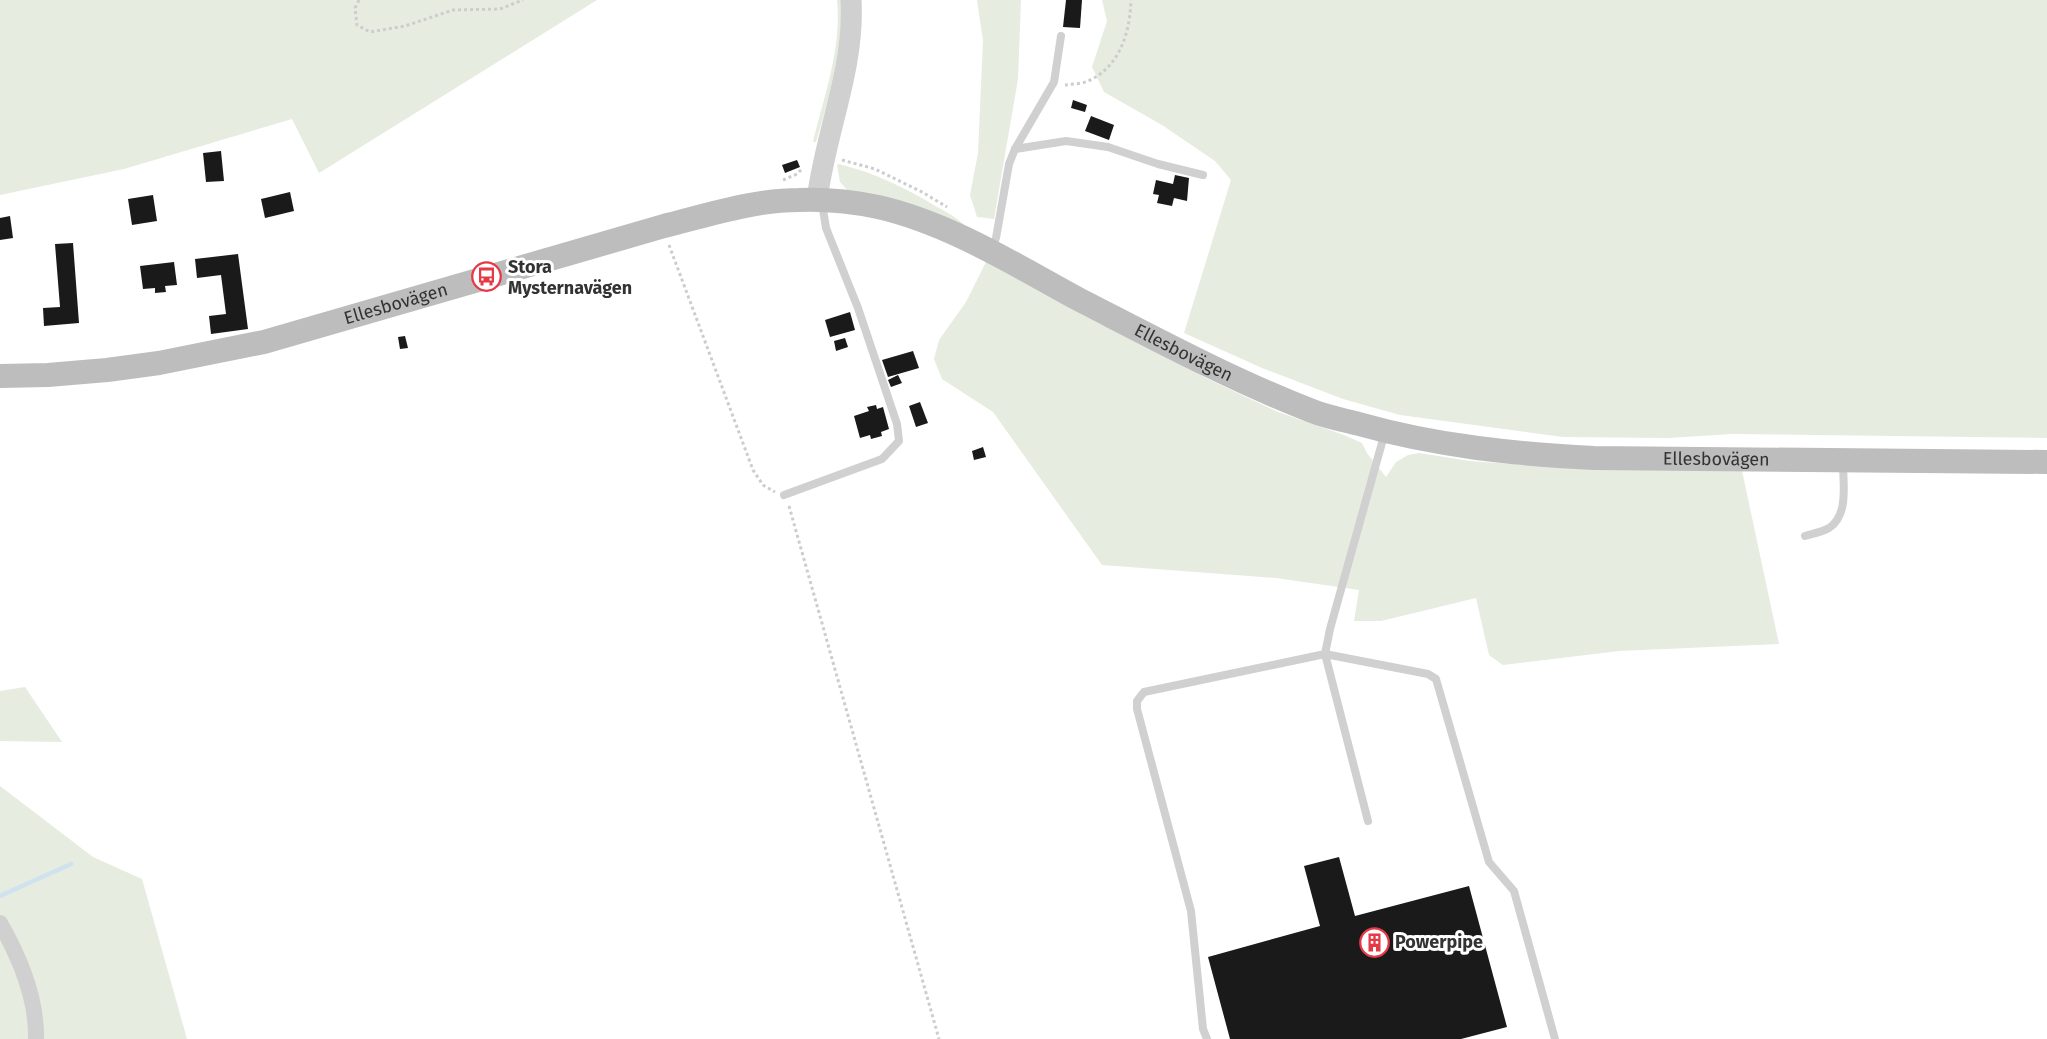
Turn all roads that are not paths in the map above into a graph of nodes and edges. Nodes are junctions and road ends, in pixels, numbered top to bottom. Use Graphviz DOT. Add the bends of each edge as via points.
graph roads {
  1 [pos="851,0"];
  2 [pos="1061,36"];
  3 [pos="1016,150"];
  4 [pos="1203,175"];
  5 [pos="819,200"];
  6 [pos="991,252"];
  7 [pos="0,376"];
  8 [pos="1385,432"];
  9 [pos="1843,460"];
  10 [pos="2047,462"];
  11 [pos="784,495"];
  12 [pos="1805,536"];
  13 [pos="1325,654"];
  14 [pos="1368,821"];
  15 [pos="0,923"];
  16 [pos="36,1039"];
  17 [pos="1207,1039"];
  18 [pos="1556,1039"];
  1 -- 5 [label="street" via="847,62 824,155"];
  2 -- 3 [label="lane" via="1053,85"];
  3 -- 4 [label="lane" via="1066,141 1108,147"];
  3 -- 6 [label="lane" via="1006,177"];
  5 -- 6 [label="main road, Ellesbovägen" via="878,207"];
  5 -- 7 [label="main road, Ellesbovägen" via="776,201 726,210 264,342 159,363"];
  5 -- 11 [label="lane" via="897,424 899,441 882,459"];
  6 -- 8 [label="main road, Ellesbovägen" via="1250,386 1315,412"];
  8 -- 9 [label="main road, Ellesbovägen" via="1522,454"];
  8 -- 13 [label="lane"];
  9 -- 10 [label="main road, Ellesbovägen"];
  9 -- 12 [label="lane" via="1839,518 1828,529"];
  13 -- 14 [label="lane"];
  13 -- 17 [label="lane" via="1144,692 1137,701 1191,911"];
  13 -- 18 [label="lane" via="1428,674 1436,680 1489,862 1514,891"];
  15 -- 16 [label="street" via="28,987"];
}
